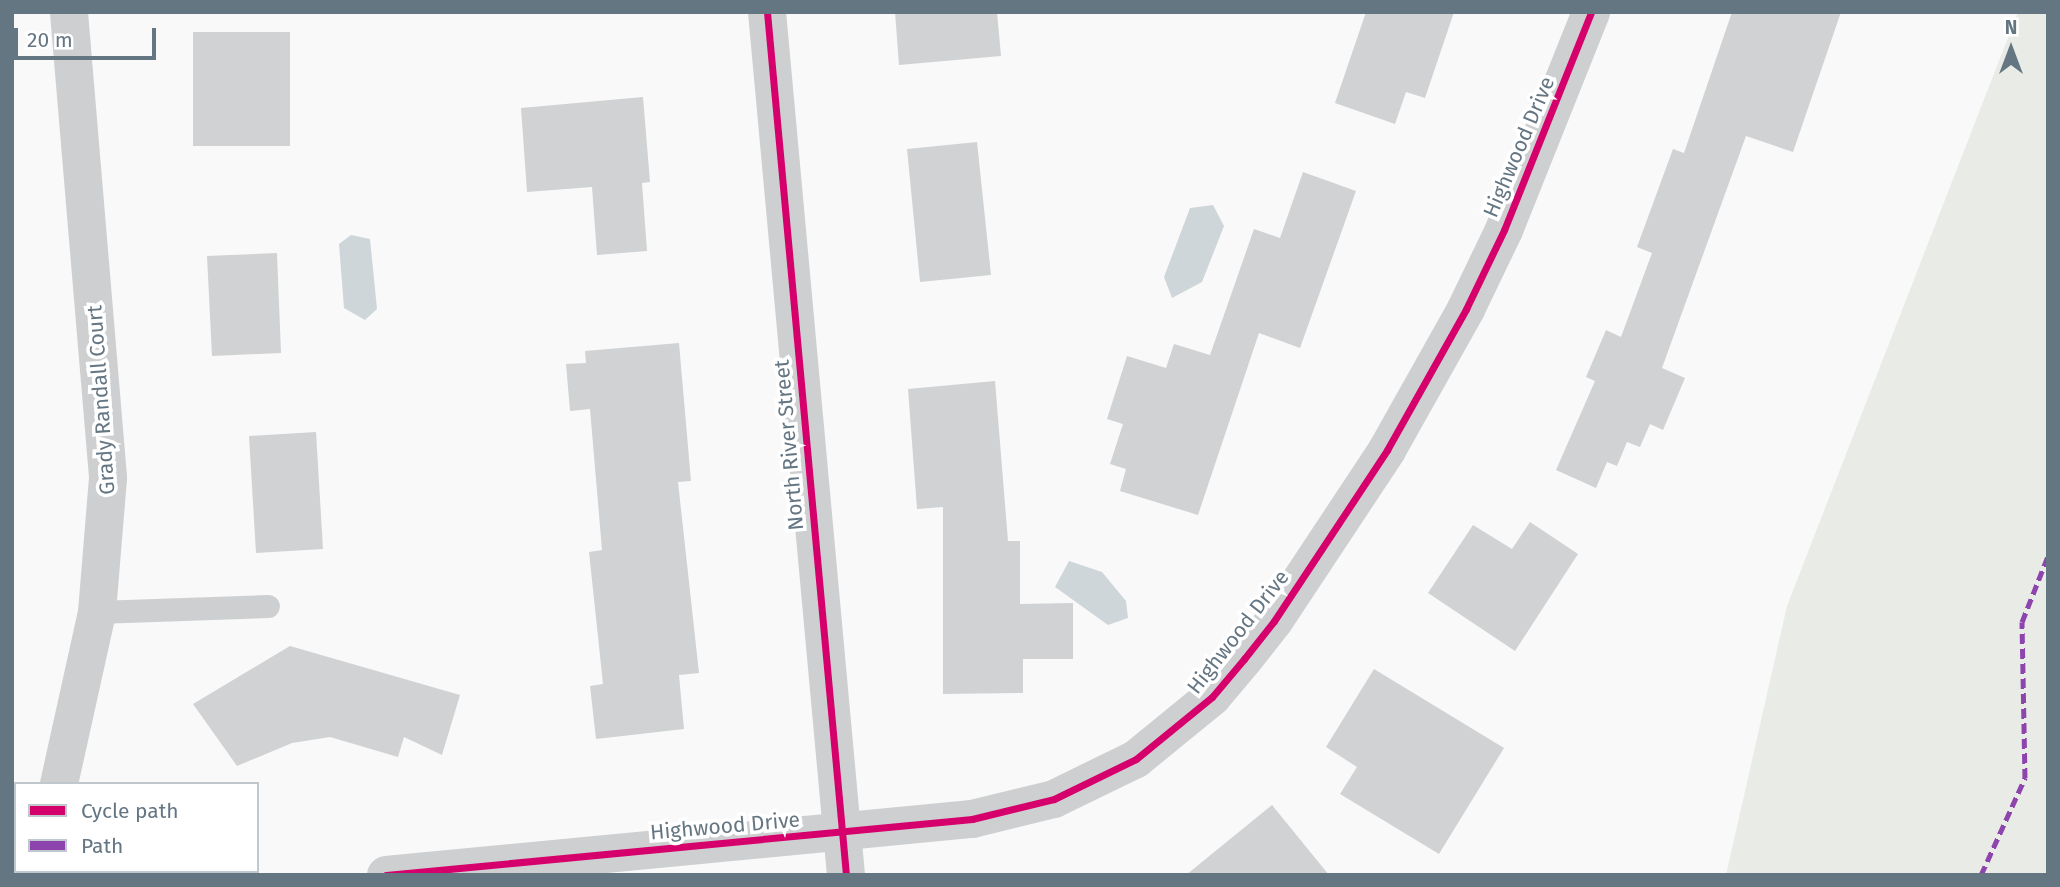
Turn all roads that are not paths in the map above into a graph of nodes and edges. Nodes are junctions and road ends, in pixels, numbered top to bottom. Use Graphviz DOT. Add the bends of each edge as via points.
graph roads {
  1 [pos="69,12"];
  2 [pos="767,12"];
  3 [pos="1591,12"];
  4 [pos="268,606"];
  5 [pos="97,612"];
  6 [pos="59,782"];
  7 [pos="842,832"];
  8 [pos="386,875"];
  9 [pos="846,875"];
  1 -- 5 [label="street, Grady Randall Court" via="106,425 107,520"];
  2 -- 7 [label="street, North River Street"];
  3 -- 7 [label="street, Highwood Drive" via="1504,230 1427,379 1274,621 1212,697 1136,759 1054,799 972,819"];
  4 -- 5 [label="lane"];
  5 -- 6 [label="street, Grady Randall Court"];
  7 -- 8 [label="street, Highwood Drive"];
  7 -- 9 [label="street, North River Street"];
}
